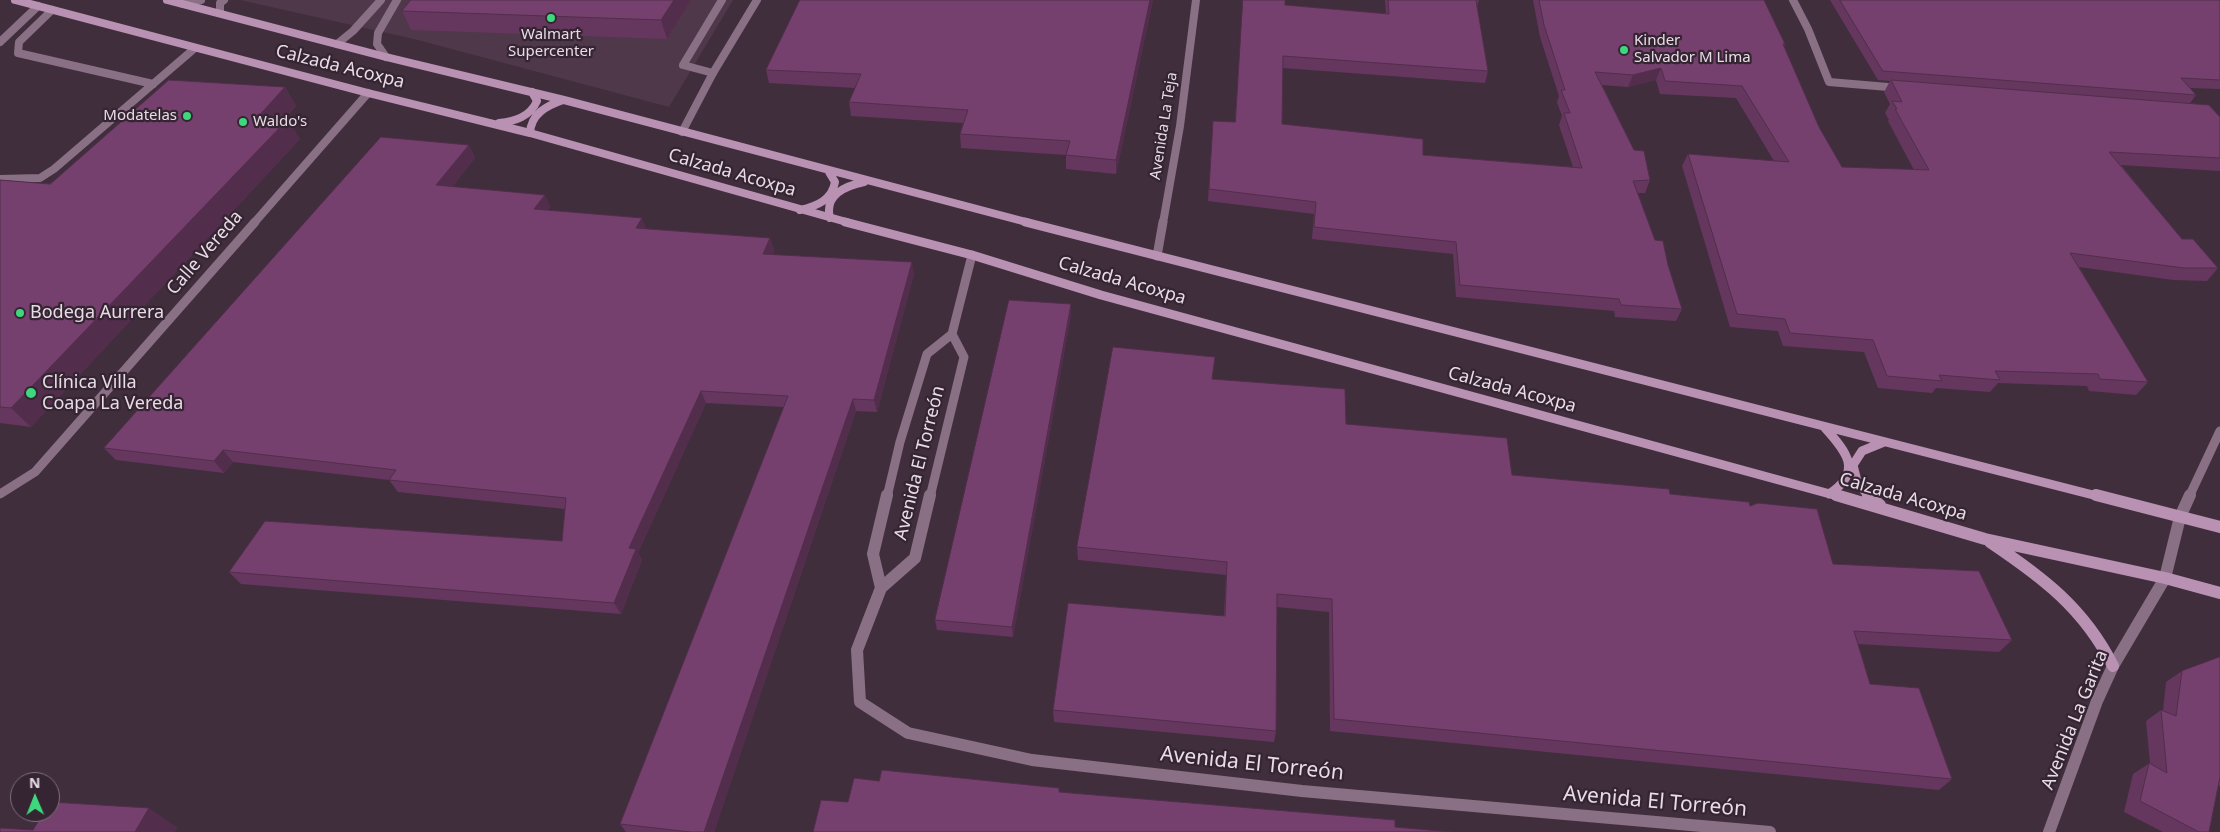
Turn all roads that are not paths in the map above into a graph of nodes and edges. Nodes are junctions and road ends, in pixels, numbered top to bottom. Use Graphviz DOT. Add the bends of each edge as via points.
graph roads {
  1 [pos="15,0"];
  2 [pos="167,0"];
  3 [pos="201,0"];
  4 [pos="224,0"];
  5 [pos="381,0"];
  6 [pos="397,0"];
  7 [pos="722,0"];
  8 [pos="758,0"];
  9 [pos="1196,0"];
  10 [pos="1793,0"];
  11 [pos="183,4"];
  12 [pos="38,6"];
  13 [pos="52,10"];
  14 [pos="220,13"];
  15 [pos="0,42"];
  16 [pos="337,44"];
  17 [pos="195,48"];
  18 [pos="386,57"];
  19 [pos="713,73"];
  20 [pos="152,84"];
  21 [pos="1908,89"];
  22 [pos="532,92"];
  23 [pos="368,93"];
  24 [pos="564,100"];
  25 [pos="493,123"];
  26 [pos="530,132"];
  27 [pos="682,132"];
  28 [pos="829,172"];
  29 [pos="0,178"];
  30 [pos="864,181"];
  31 [pos="799,210"];
  32 [pos="830,218"];
  33 [pos="972,255"];
  34 [pos="1157,256"];
  35 [pos="952,334"];
  36 [pos="1824,427"];
  37 [pos="2220,431"];
  38 [pos="1884,442"];
  39 [pos="0,494"];
  40 [pos="1829,494"];
  41 [pos="1886,509"];
  42 [pos="2180,517"];
  43 [pos="2220,527"];
  44 [pos="1985,539"];
  45 [pos="2165,578"];
  46 [pos="881,588"];
  47 [pos="2220,592"];
  48 [pos="2113,666"];
  49 [pos="1770,832"];
  50 [pos="2049,832"];
  1 -- 12 [label="main road, Calzada Acoxpa"];
  2 -- 11 [label="main road, Calzada Acoxpa"];
  3 -- 11 [label="street"];
  4 -- 14 [label="street" via="220,3"];
  5 -- 16 [label="street"];
  6 -- 18 [label="street" via="378,33 377,44"];
  7 -- 19 [label="street" via="683,65"];
  8 -- 19 [label="street"];
  9 -- 34 [label="street, Avenida La Teja" via="1180,126"];
  10 -- 21 [label="street" via="1830,82"];
  11 -- 14 [label="main road, Calzada Acoxpa"];
  12 -- 13 [label="main road, Calzada Acoxpa"];
  12 -- 15 [label="street"];
  13 -- 17 [label="main road, Calzada Acoxpa"];
  13 -- 20 [label="street" via="19,42 18,54"];
  14 -- 16 [label="main road, Calzada Acoxpa"];
  16 -- 18 [label="main road, Calzada Acoxpa"];
  17 -- 20 [label="street"];
  17 -- 23 [label="main road, Calzada Acoxpa"];
  18 -- 22 [label="main road, Calzada Acoxpa"];
  19 -- 27 [label="street"];
  20 -- 29 [label="street" via="40,178"];
  22 -- 24 [label="main road, Calzada Acoxpa"];
  22 -- 25 [label="main road" via="537,101 530,112 510,122"];
  23 -- 25 [label="main road, Calzada Acoxpa"];
  23 -- 39 [label="street, Calle Vereda" via="35,472"];
  24 -- 26 [label="main road" via="537,113 530,123"];
  24 -- 27 [label="main road, Calzada Acoxpa"];
  25 -- 26 [label="main road, Calzada Acoxpa"];
  26 -- 31 [label="main road, Calzada Acoxpa"];
  27 -- 28 [label="main road, Calzada Acoxpa"];
  28 -- 30 [label="main road, Calzada Acoxpa"];
  28 -- 31 [label="main road" via="836,182 832,194 818,205"];
  30 -- 32 [label="main road" via="847,186 834,195 828,206"];
  30 -- 34 [label="main road, Calzada Acoxpa"];
  31 -- 32 [label="main road, Calzada Acoxpa"];
  32 -- 33 [label="main road, Calzada Acoxpa"];
  33 -- 35 [label="street"];
  33 -- 40 [label="main road, Calzada Acoxpa" via="1110,298"];
  34 -- 36 [label="main road, Calzada Acoxpa"];
  35 -- 46 [label="street, Avenida El Torreón" via="927,354 900,442 873,554"];
  35 -- 46 [label="street, Avenida El Torreón" via="964,357 915,558"];
  36 -- 38 [label="main road, Calzada Acoxpa"];
  36 -- 40 [label="main road" via="1842,447 1850,465 1846,482"];
  37 -- 42 [label="street, Avenida La Garita"];
  38 -- 41 [label="main road" via="1862,451 1853,466 1858,484"];
  38 -- 42 [label="main road, Calzada Acoxpa"];
  40 -- 41 [label="main road, Calzada Acoxpa"];
  41 -- 44 [label="main road, Calzada Acoxpa"];
  42 -- 43 [label="main road, Calzada Acoxpa"];
  42 -- 45 [label="street, Avenida La Garita"];
  44 -- 45 [label="main road, Calzada Acoxpa"];
  44 -- 48 [label="main road" via="2074,606 2104,645"];
  45 -- 47 [label="main road, Calzada Acoxpa"];
  45 -- 48 [label="street, Avenida La Garita"];
  46 -- 49 [label="street, Avenida El Torreón" via="857,650 860,702 908,733 1032,760 1302,791"];
  48 -- 50 [label="street, Avenida La Garita"];
}
